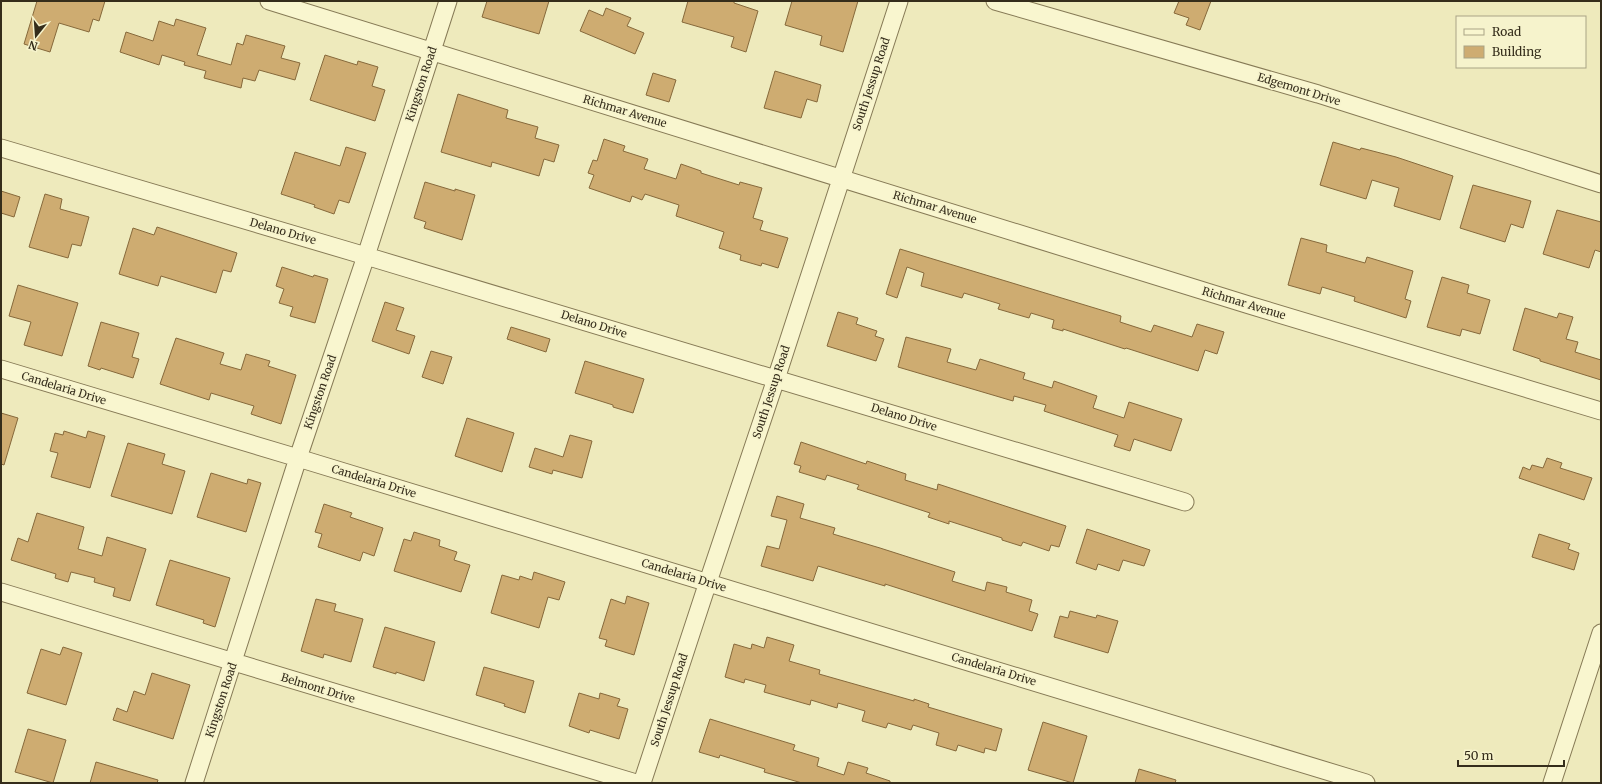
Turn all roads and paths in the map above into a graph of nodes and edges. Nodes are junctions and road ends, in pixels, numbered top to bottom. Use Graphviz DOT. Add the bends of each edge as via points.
graph roads {
  1 [pos="269,1"];
  2 [pos="448,1"];
  3 [pos="899,1"];
  4 [pos="995,1"];
  5 [pos="432,51"];
  6 [pos="1,148"];
  7 [pos="841,177"];
  8 [pos="1601,184"];
  9 [pos="366,256"];
  10 [pos="1,369"];
  11 [pos="776,379"];
  12 [pos="1601,410"];
  13 [pos="298,458"];
  14 [pos="1185,502"];
  15 [pos="708,582"];
  16 [pos="1,592"];
  17 [pos="1601,633"];
  18 [pos="233,662"];
  19 [pos="194,783"];
  20 [pos="636,783"];
  21 [pos="642,783"];
  22 [pos="1366,783"];
  23 [pos="1552,783"];
  1 -- 5 [label="street, Richmar Avenue"];
  2 -- 5 [label="street, Kingston Road"];
  3 -- 7 [label="street, South Jessup Road"];
  4 -- 8 [label="street, Edgemont Drive" via="1318,94"];
  5 -- 7 [label="street, Richmar Avenue"];
  5 -- 9 [label="street, Kingston Road"];
  6 -- 9 [label="street, Delano Drive"];
  7 -- 11 [label="street, South Jessup Road"];
  7 -- 12 [label="street, Richmar Avenue" via="1249,305"];
  9 -- 11 [label="street, Delano Drive"];
  9 -- 13 [label="street, Kingston Road"];
  10 -- 13 [label="street, Candelaria Drive"];
  11 -- 14 [label="street, Delano Drive"];
  11 -- 15 [label="street, South Jessup Road"];
  13 -- 15 [label="street, Candelaria Drive"];
  13 -- 18 [label="street, Kingston Road"];
  15 -- 21 [label="street, South Jessup Road"];
  15 -- 22 [label="street, Candelaria Drive"];
  16 -- 18 [label="street, Belmont Drive"];
  17 -- 23 [label="street"];
  18 -- 19 [label="street, Kingston Road"];
  18 -- 20 [label="street, Belmont Drive"];
}
